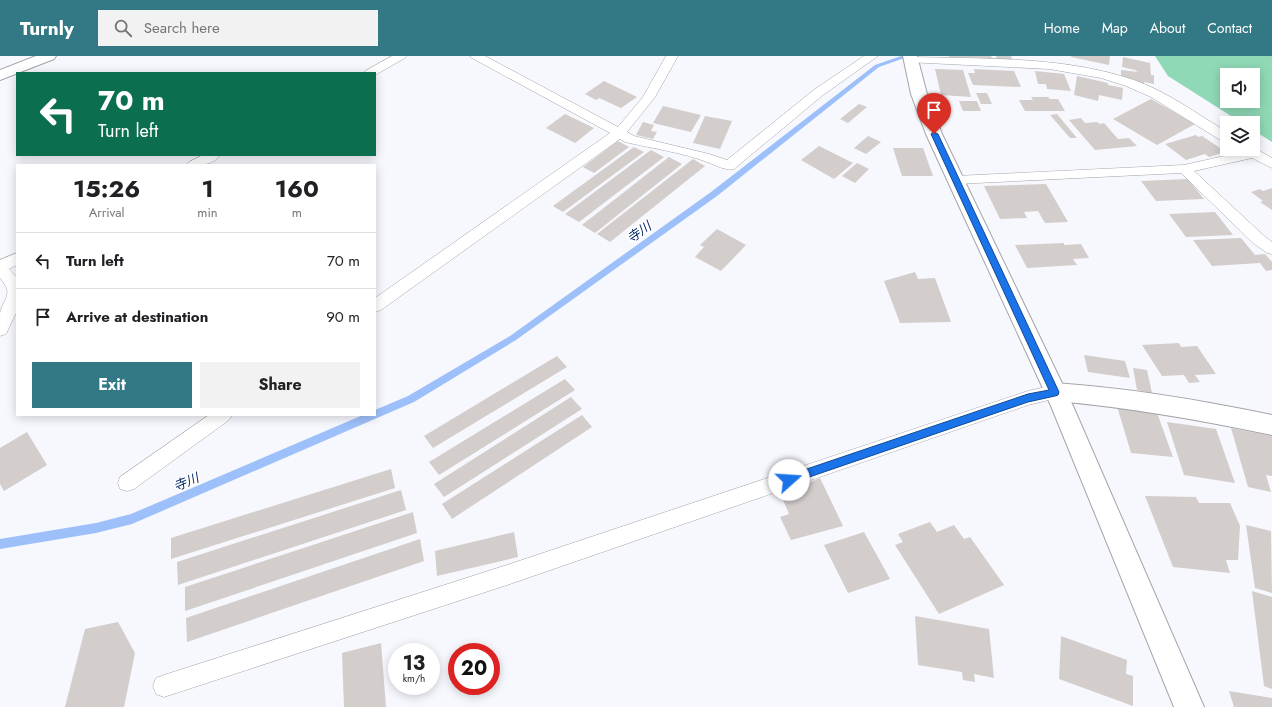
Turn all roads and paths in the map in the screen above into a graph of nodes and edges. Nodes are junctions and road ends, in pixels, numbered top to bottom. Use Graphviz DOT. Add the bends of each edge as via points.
graph roads {
  1 [pos="49,56"];
  2 [pos="401,56"];
  3 [pos="476,56"];
  4 [pos="672,56"];
  5 [pos="872,56"];
  6 [pos="911,58"];
  7 [pos="371,72"];
  8 [pos="0,75"];
  9 [pos="618,133"];
  10 [pos="1220,133"];
  11 [pos="211,156"];
  12 [pos="1232,156"];
  13 [pos="1258,156"];
  14 [pos="196,164"];
  15 [pos="1272,164"];
  16 [pos="1184,169"];
  17 [pos="956,180"];
  18 [pos="1272,250"];
  19 [pos="16,259"];
  20 [pos="0,267"];
  21 [pos="376,305"];
  22 [pos="0,330"];
  23 [pos="1055,392"];
  24 [pos="222,416"];
  25 [pos="1272,425"];
  26 [pos="127,483"];
  27 [pos="164,686"];
  28 [pos="1189,707"];
  1 -- 8 [label="street"];
  2 -- 7 [label="lane"];
  3 -- 9 [label="lane"];
  4 -- 9 [label="lane" via="649,98"];
  5 -- 9 [label="lane" via="819,92 729,166 709,158 630,139"];
  6 -- 10 [label="lane" via="1052,65 1107,76 1165,98"];
  6 -- 17 [label="street" via="919,94 934,134"];
  9 -- 21 [label="lane"];
  11 -- 14 [label="lane"];
  12 -- 16 [label="lane"];
  13 -- 15 [label="lane"];
  16 -- 17 [label="lane"];
  16 -- 18 [label="lane"];
  17 -- 23 [label="street"];
  19 -- 20 [label="lane"];
  20 -- 22 [label="lane" via="13,283 15,298"];
  23 -- 25 [label="street" via="1107,397"];
  23 -- 27 [label="lane" via="1028,398 510,574"];
  23 -- 28 [label="street"];
  24 -- 26 [label="lane"];
}
